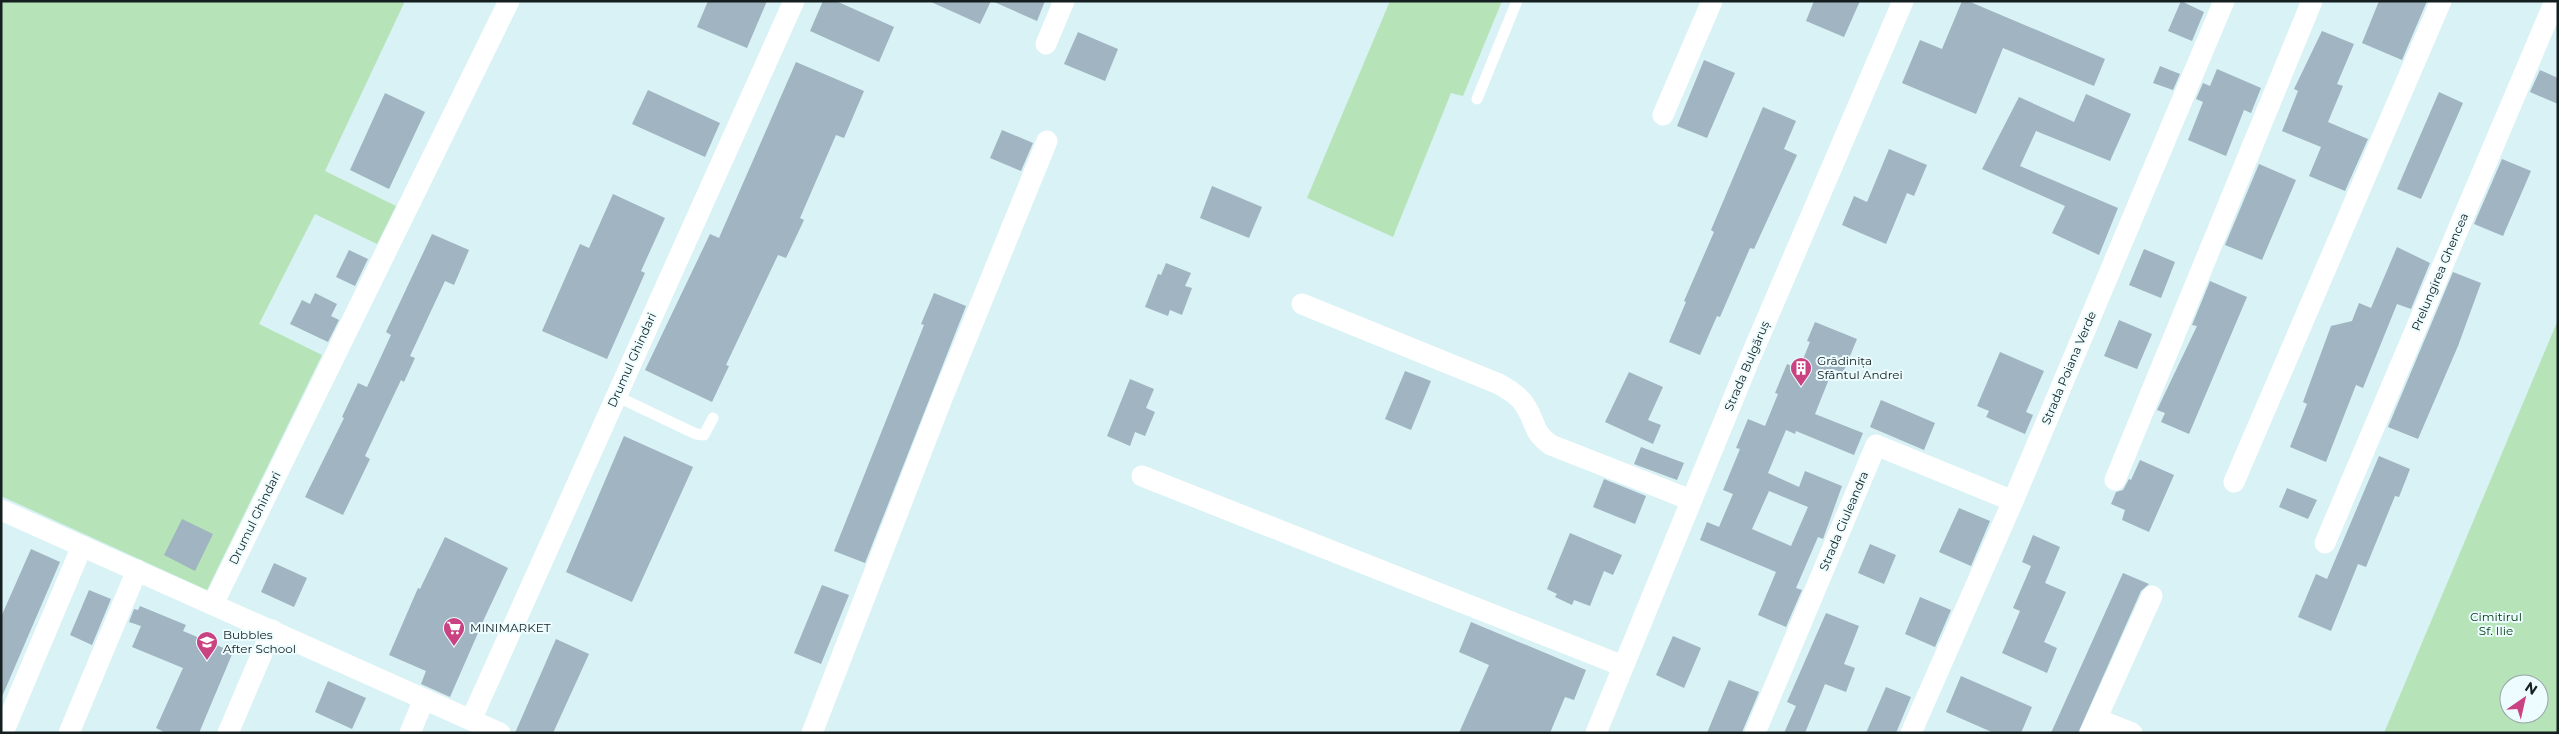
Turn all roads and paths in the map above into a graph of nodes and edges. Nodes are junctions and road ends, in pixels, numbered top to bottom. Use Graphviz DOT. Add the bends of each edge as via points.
graph roads {
  1 [pos="508,1"];
  2 [pos="794,1"];
  3 [pos="1064,1"];
  4 [pos="1517,1"];
  5 [pos="1712,1"];
  6 [pos="1903,1"];
  7 [pos="2224,1"];
  8 [pos="2312,1"];
  9 [pos="2441,1"];
  10 [pos="2555,1"];
  11 [pos="1046,44"];
  12 [pos="1477,99"];
  13 [pos="1664,115"];
  14 [pos="1047,141"];
  15 [pos="1302,304"];
  16 [pos="616,396"];
  17 [pos="713,418"];
  18 [pos="1142,476"];
  19 [pos="2115,480"];
  20 [pos="2234,482"];
  21 [pos="1691,500"];
  22 [pos="2011,505"];
  23 [pos="1,510"];
  24 [pos="2325,543"];
  25 [pos="82,546"];
  26 [pos="137,570"];
  27 [pos="2152,596"];
  28 [pos="213,604"];
  29 [pos="272,630"];
  30 [pos="1623,666"];
  31 [pos="424,699"];
  32 [pos="471,720"];
  33 [pos="2094,726"];
  34 [pos="3,733"];
  35 [pos="69,733"];
  36 [pos="228,733"];
  37 [pos="410,733"];
  38 [pos="500,733"];
  39 [pos="812,733"];
  40 [pos="1596,733"];
  41 [pos="1755,733"];
  42 [pos="1911,733"];
  43 [pos="2132,733"];
  1 -- 28 [label="street, Drumul Ghindari"];
  2 -- 16 [label="street, Drumul Ghindari"];
  3 -- 11 [label="street"];
  4 -- 12 [label="lane"];
  5 -- 13 [label="street"];
  6 -- 21 [label="street, Strada Bulgăruș"];
  7 -- 22 [label="street, Strada Poiana Verde"];
  8 -- 19 [label="street"];
  9 -- 20 [label="street"];
  10 -- 24 [label="street, Prelungirea Ghencea"];
  14 -- 39 [label="street" via="937,410"];
  15 -- 21 [label="street" via="1499,384 1517,396 1540,437 1552,445"];
  16 -- 17 [label="lane" via="696,434 704,435"];
  16 -- 32 [label="street, Drumul Ghindari"];
  18 -- 30 [label="street"];
  21 -- 30 [label="street, Strada Bulgăruș"];
  22 -- 41 [label="street, Strada Ciuleandra" via="1876,445"];
  22 -- 42 [label="street, Strada Poiana Verde"];
  23 -- 25 [label="street"];
  25 -- 26 [label="street"];
  25 -- 34 [label="street"];
  26 -- 28 [label="street"];
  26 -- 35 [label="street"];
  27 -- 33 [label="street"];
  28 -- 29 [label="street"];
  29 -- 31 [label="street"];
  29 -- 36 [label="street"];
  30 -- 40 [label="street, Strada Bulgăruș"];
  31 -- 32 [label="street"];
  31 -- 37 [label="street"];
  32 -- 38 [label="street"];
  33 -- 43 [label="street"];
}
